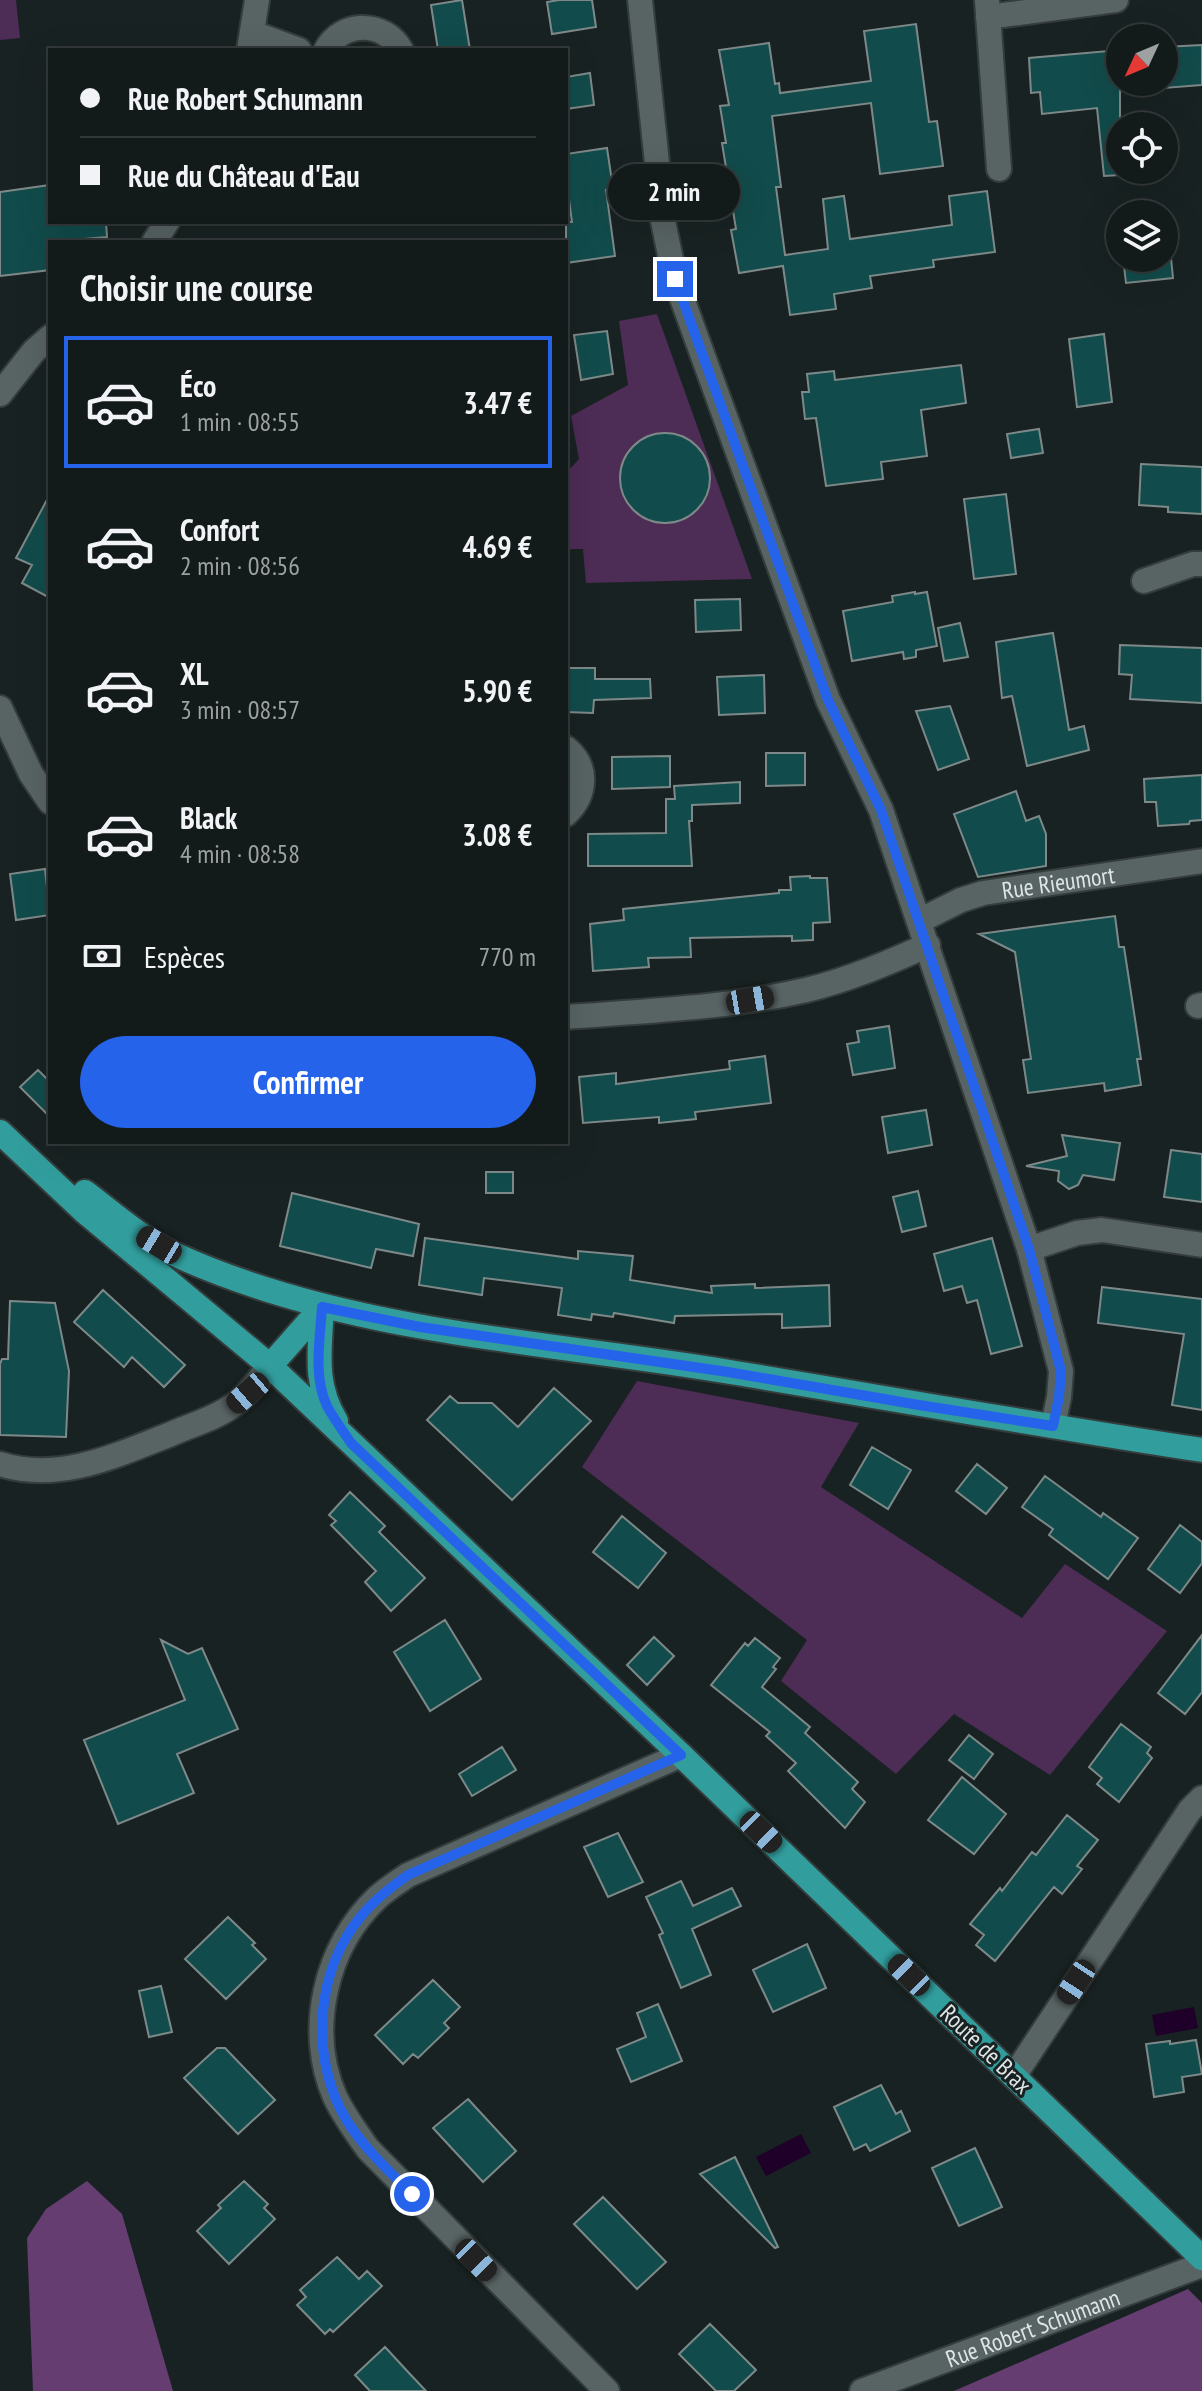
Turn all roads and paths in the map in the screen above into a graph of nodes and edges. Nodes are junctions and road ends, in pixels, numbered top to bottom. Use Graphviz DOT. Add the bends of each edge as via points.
graph roads {
  1 [pos="257,0"];
  2 [pos="640,0"];
  3 [pos="1116,0"];
  4 [pos="988,8"];
  5 [pos="251,41"];
  6 [pos="288,48"];
  7 [pos="328,48"];
  8 [pos="399,48"];
  9 [pos="999,169"];
  10 [pos="48,339"];
  11 [pos="0,394"];
  12 [pos="1202,564"];
  13 [pos="1144,581"];
  14 [pos="0,708"];
  15 [pos="568,750"];
  16 [pos="48,799"];
  17 [pos="568,811"];
  18 [pos="1202,861"];
  19 [pos="919,921"];
  20 [pos="928,945"];
  21 [pos="568,1017"];
  22 [pos="0,1130"];
  23 [pos="1202,1245"];
  24 [pos="1029,1249"];
  25 [pos="322,1307"];
  26 [pos="270,1366"];
  27 [pos="1053,1426"];
  28 [pos="351,1443"];
  29 [pos="1202,1450"];
  30 [pos="0,1464"];
  31 [pos="681,1755"];
  32 [pos="1202,1798"];
  33 [pos="1014,2076"];
  34 [pos="1202,2258"];
  35 [pos="1202,2265"];
  36 [pos="607,2391"];
  37 [pos="862,2391"];
  1 -- 5 [label="street"];
  2 -- 19 [label="street" via="663,221 675,279 828,700 881,810"];
  3 -- 4 [label="street"];
  4 -- 9 [label="street"];
  5 -- 6 [label="street"];
  7 -- 8 [label="street" via="340,34 371,27 386,33"];
  10 -- 11 [label="street"];
  12 -- 13 [label="street"];
  14 -- 16 [label="street"];
  15 -- 17 [label="street" via="579,762 583,778 581,794"];
  18 -- 19 [label="street, Rue Rieumort" via="983,893"];
  19 -- 20 [label="street"];
  20 -- 21 [label="street" via="805,990 722,1005"];
  20 -- 24 [label="street"];
  22 -- 25 [label="main road" via="173,1254"];
  22 -- 26 [label="main road, Route de Brax" via="85,1212"];
  23 -- 24 [label="street" via="1102,1230"];
  24 -- 27 [label="street" via="1061,1371"];
  25 -- 26 [label="main road"];
  25 -- 27 [label="main road"];
  25 -- 28 [label="main road, Route de Brax" via="321,1389"];
  26 -- 28 [label="main road, Route de Brax"];
  26 -- 30 [label="street" via="224,1411 102,1461 60,1470"];
  27 -- 29 [label="main road"];
  28 -- 31 [label="main road, Route de Brax"];
  31 -- 33 [label="main road, Route de Brax"];
  31 -- 36 [label="street" via="398,1882 378,1897 346,1937 331,1969 321,2020 334,2094 368,2149"];
  32 -- 33 [label="street"];
  33 -- 34 [label="main road, Route de Brax"];
  35 -- 37 [label="street, Rue Robert Schumann"];
}
